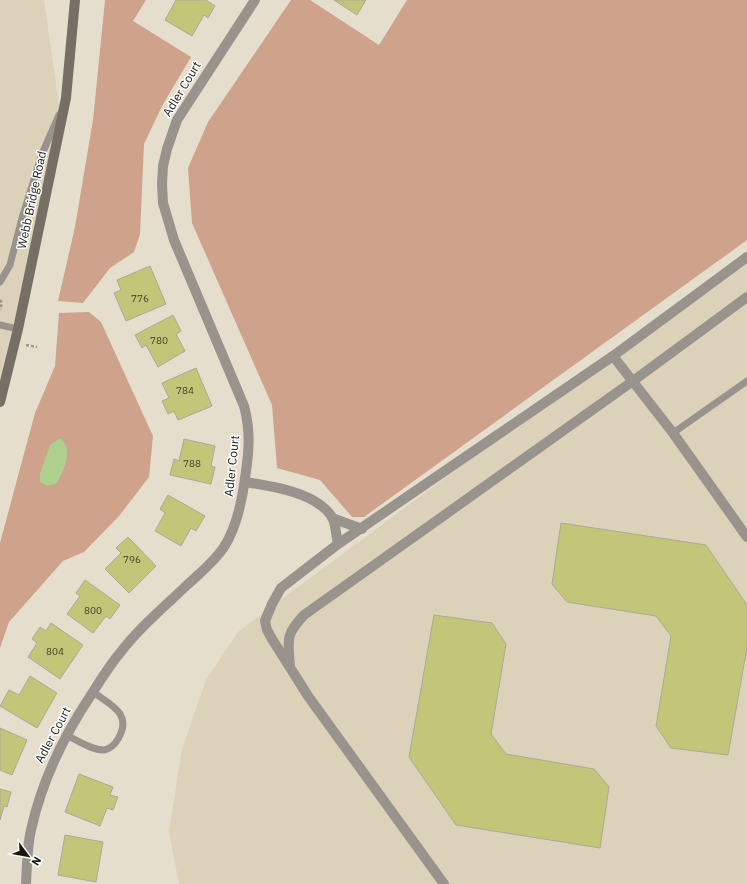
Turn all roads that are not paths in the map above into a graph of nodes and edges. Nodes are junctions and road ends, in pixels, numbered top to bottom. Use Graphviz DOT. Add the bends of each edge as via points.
graph roads {
  1 [pos="74,0"];
  2 [pos="255,0"];
  3 [pos="66,98"];
  4 [pos="747,256"];
  5 [pos="0,282"];
  6 [pos="747,297"];
  7 [pos="0,325"];
  8 [pos="18,329"];
  9 [pos="613,356"];
  10 [pos="632,381"];
  11 [pos="747,381"];
  12 [pos="0,402"];
  13 [pos="673,433"];
  14 [pos="244,482"];
  15 [pos="332,518"];
  16 [pos="362,529"];
  17 [pos="747,537"];
  18 [pos="338,544"];
  19 [pos="291,670"];
  20 [pos="93,692"];
  21 [pos="66,735"];
  22 [pos="26,884"];
  23 [pos="444,884"];
  1 -- 3 [label="street, Webb Bridge Road"];
  2 -- 14 [label="street, Adler Court" via="176,120 163,166 162,184 163,203 174,240 244,406 249,439"];
  3 -- 5 [label="lane" via="42,154 10,265"];
  3 -- 8 [label="street, Webb Bridge Road"];
  4 -- 9 [label="street"];
  6 -- 10 [label="street"];
  7 -- 8 [label="lane"];
  8 -- 12 [label="street, Webb Bridge Road"];
  9 -- 10 [label="street"];
  9 -- 16 [label="street"];
  10 -- 13 [label="street"];
  10 -- 19 [label="street" via="304,615 290,634 288,646"];
  11 -- 13 [label="lane"];
  13 -- 17 [label="street"];
  14 -- 15 [label="street" via="273,486 300,494"];
  14 -- 20 [label="street, Adler Court" via="235,522 224,547 139,630 119,653"];
  15 -- 16 [label="street"];
  15 -- 18 [label="street"];
  16 -- 18 [label="street"];
  18 -- 19 [label="street" via="281,588 272,604 266,621 272,639"];
  19 -- 23 [label="street"];
  20 -- 21 [label="street, Adler Court"];
  20 -- 21 [label="lane" via="120,712 124,719 124,728 118,741 106,750"];
  21 -- 22 [label="street, Adler Court" via="45,780 37,805 28,844"];
}
